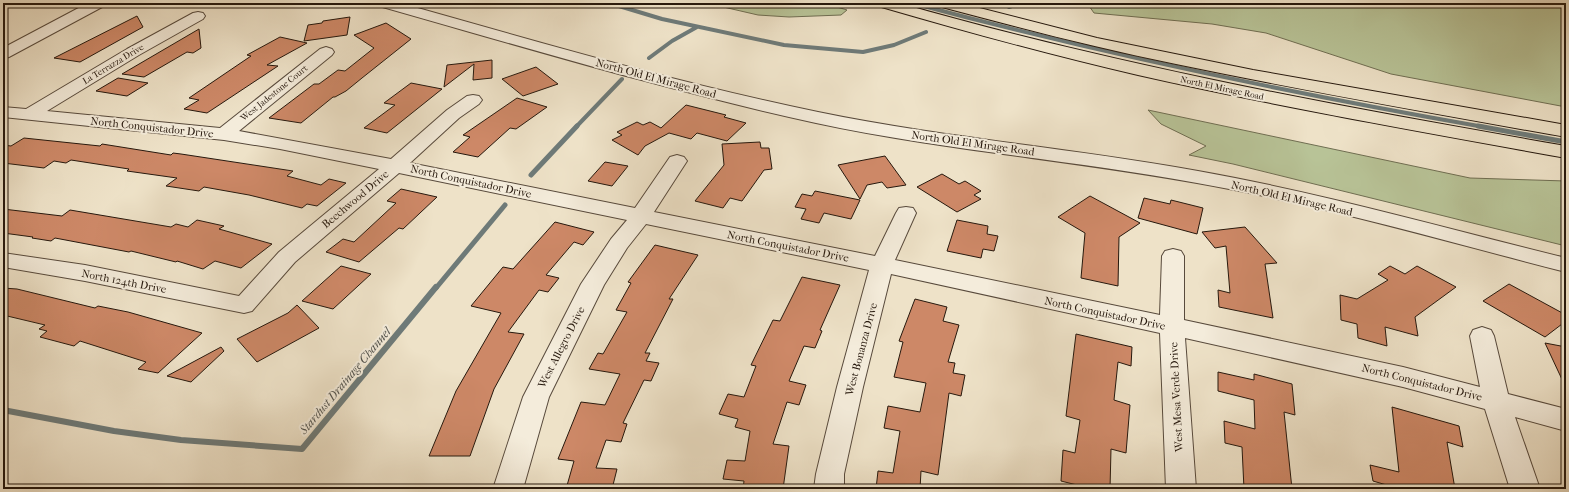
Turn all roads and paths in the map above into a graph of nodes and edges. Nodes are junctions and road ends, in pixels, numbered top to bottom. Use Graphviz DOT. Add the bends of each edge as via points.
graph roads {
  1 [pos="99,3"];
  2 [pos="384,3"];
  3 [pos="883,3"];
  4 [pos="943,3"];
  5 [pos="198,16"];
  6 [pos="326,52"];
  7 [pos="3,54"];
  8 [pos="473,100"];
  9 [pos="3,112"];
  10 [pos="30,114"];
  11 [pos="1566,131"];
  12 [pos="224,134"];
  13 [pos="1566,152"];
  14 [pos="677,161"];
  15 [pos="395,166"];
  16 [pos="906,213"];
  17 [pos="640,217"];
  18 [pos="1173,256"];
  19 [pos="3,260"];
  20 [pos="882,265"];
  21 [pos="1566,265"];
  22 [pos="244,305"];
  23 [pos="1172,327"];
  24 [pos="1482,336"];
  25 [pos="1496,401"];
  26 [pos="1566,420"];
  27 [pos="508,489"];
  28 [pos="829,489"];
  29 [pos="1181,489"];
  30 [pos="1525,489"];
  1 -- 7 [label="street"];
  2 -- 21 [label="street, North Old El Mirage Road" via="769,107 918,136 1148,168 1246,186"];
  3 -- 13 [label="main road, North El Mirage Road" via="1107,63 1270,98"];
  4 -- 11 [label="main road, North El Mirage Road" via="1124,48 1276,79"];
  5 -- 10 [label="street, La Terrazza Drive" via="132,52"];
  6 -- 12 [label="street, West Jadestone Court"];
  8 -- 15 [label="street, Beechwood Drive" via="453,114"];
  9 -- 10 [label="street, North Conquistador Drive"];
  10 -- 12 [label="street, North Conquistador Drive"];
  12 -- 15 [label="street, North Conquistador Drive"];
  14 -- 17 [label="street, West Allegro Drive"];
  15 -- 17 [label="street, North Conquistador Drive"];
  15 -- 22 [label="street, Beechwood Drive" via="287,257"];
  16 -- 20 [label="street, West Bonanza Drive"];
  17 -- 20 [label="street, North Conquistador Drive"];
  17 -- 27 [label="street, West Allegro Drive" via="593,284 540,390"];
  18 -- 23 [label="street, West Mesa Verde Drive"];
  19 -- 22 [label="street, North 124th Drive" via="85,273"];
  20 -- 23 [label="street, North Conquistador Drive"];
  20 -- 28 [label="street, West Bonanza Drive" via="850,387 830,474"];
  23 -- 25 [label="street, North Conquistador Drive" via="1403,377"];
  23 -- 29 [label="street, West Mesa Verde Drive"];
  24 -- 25 [label="street"];
  25 -- 26 [label="street, North Conquistador Drive"];
  25 -- 30 [label="street"];
}
